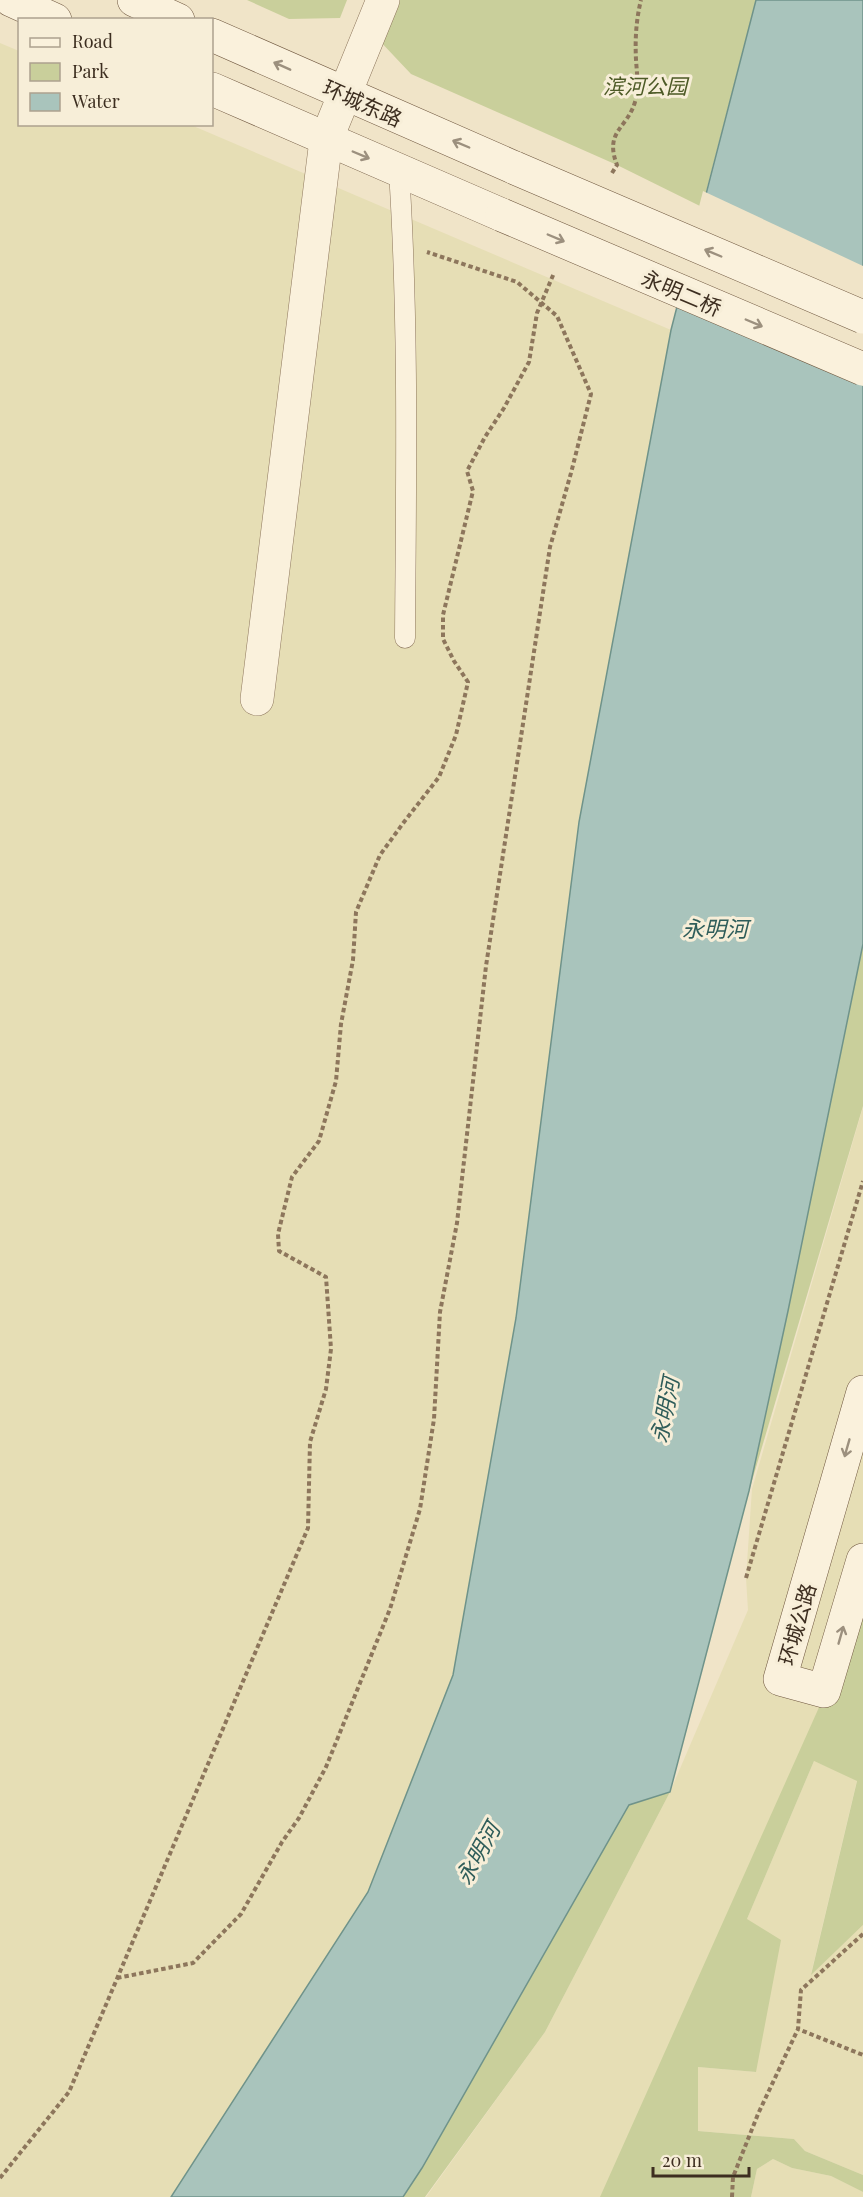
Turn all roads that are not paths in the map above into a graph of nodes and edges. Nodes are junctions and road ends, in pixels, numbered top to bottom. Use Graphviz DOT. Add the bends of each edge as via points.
graph roads {
  1 [pos="11,0"];
  2 [pos="134,0"];
  3 [pos="383,0"];
  4 [pos="51,18"];
  5 [pos="174,18"];
  6 [pos="213,35"];
  7 [pos="213,89"];
  8 [pos="344,94"];
  9 [pos="326,140"];
  10 [pos="399,171"];
  11 [pos="863,317"];
  12 [pos="863,369"];
  13 [pos="405,638"];
  14 [pos="257,699"];
  15 [pos="863,1392"];
  16 [pos="863,1560"];
  1 -- 4 [label="main road"];
  2 -- 5 [label="main road"];
  3 -- 8 [label="main road"];
  8 -- 6 [label="main road, 环城东路, one-way"];
  7 -- 9 [label="main road"];
  8 -- 9 [label="main road"];
  11 -- 8 [label="main road, 环城东路, one-way, bridge"];
  9 -- 10 [label="main road, one-way"];
  9 -- 14 [label="main road"];
  10 -- 12 [label="main road, 永明二桥, one-way, bridge"];
  10 -- 13 [label="lane" via="404,243"];
  15 -- 16 [label="main road, 环城公路, one-way" via="780,1679 824,1692"];
}
